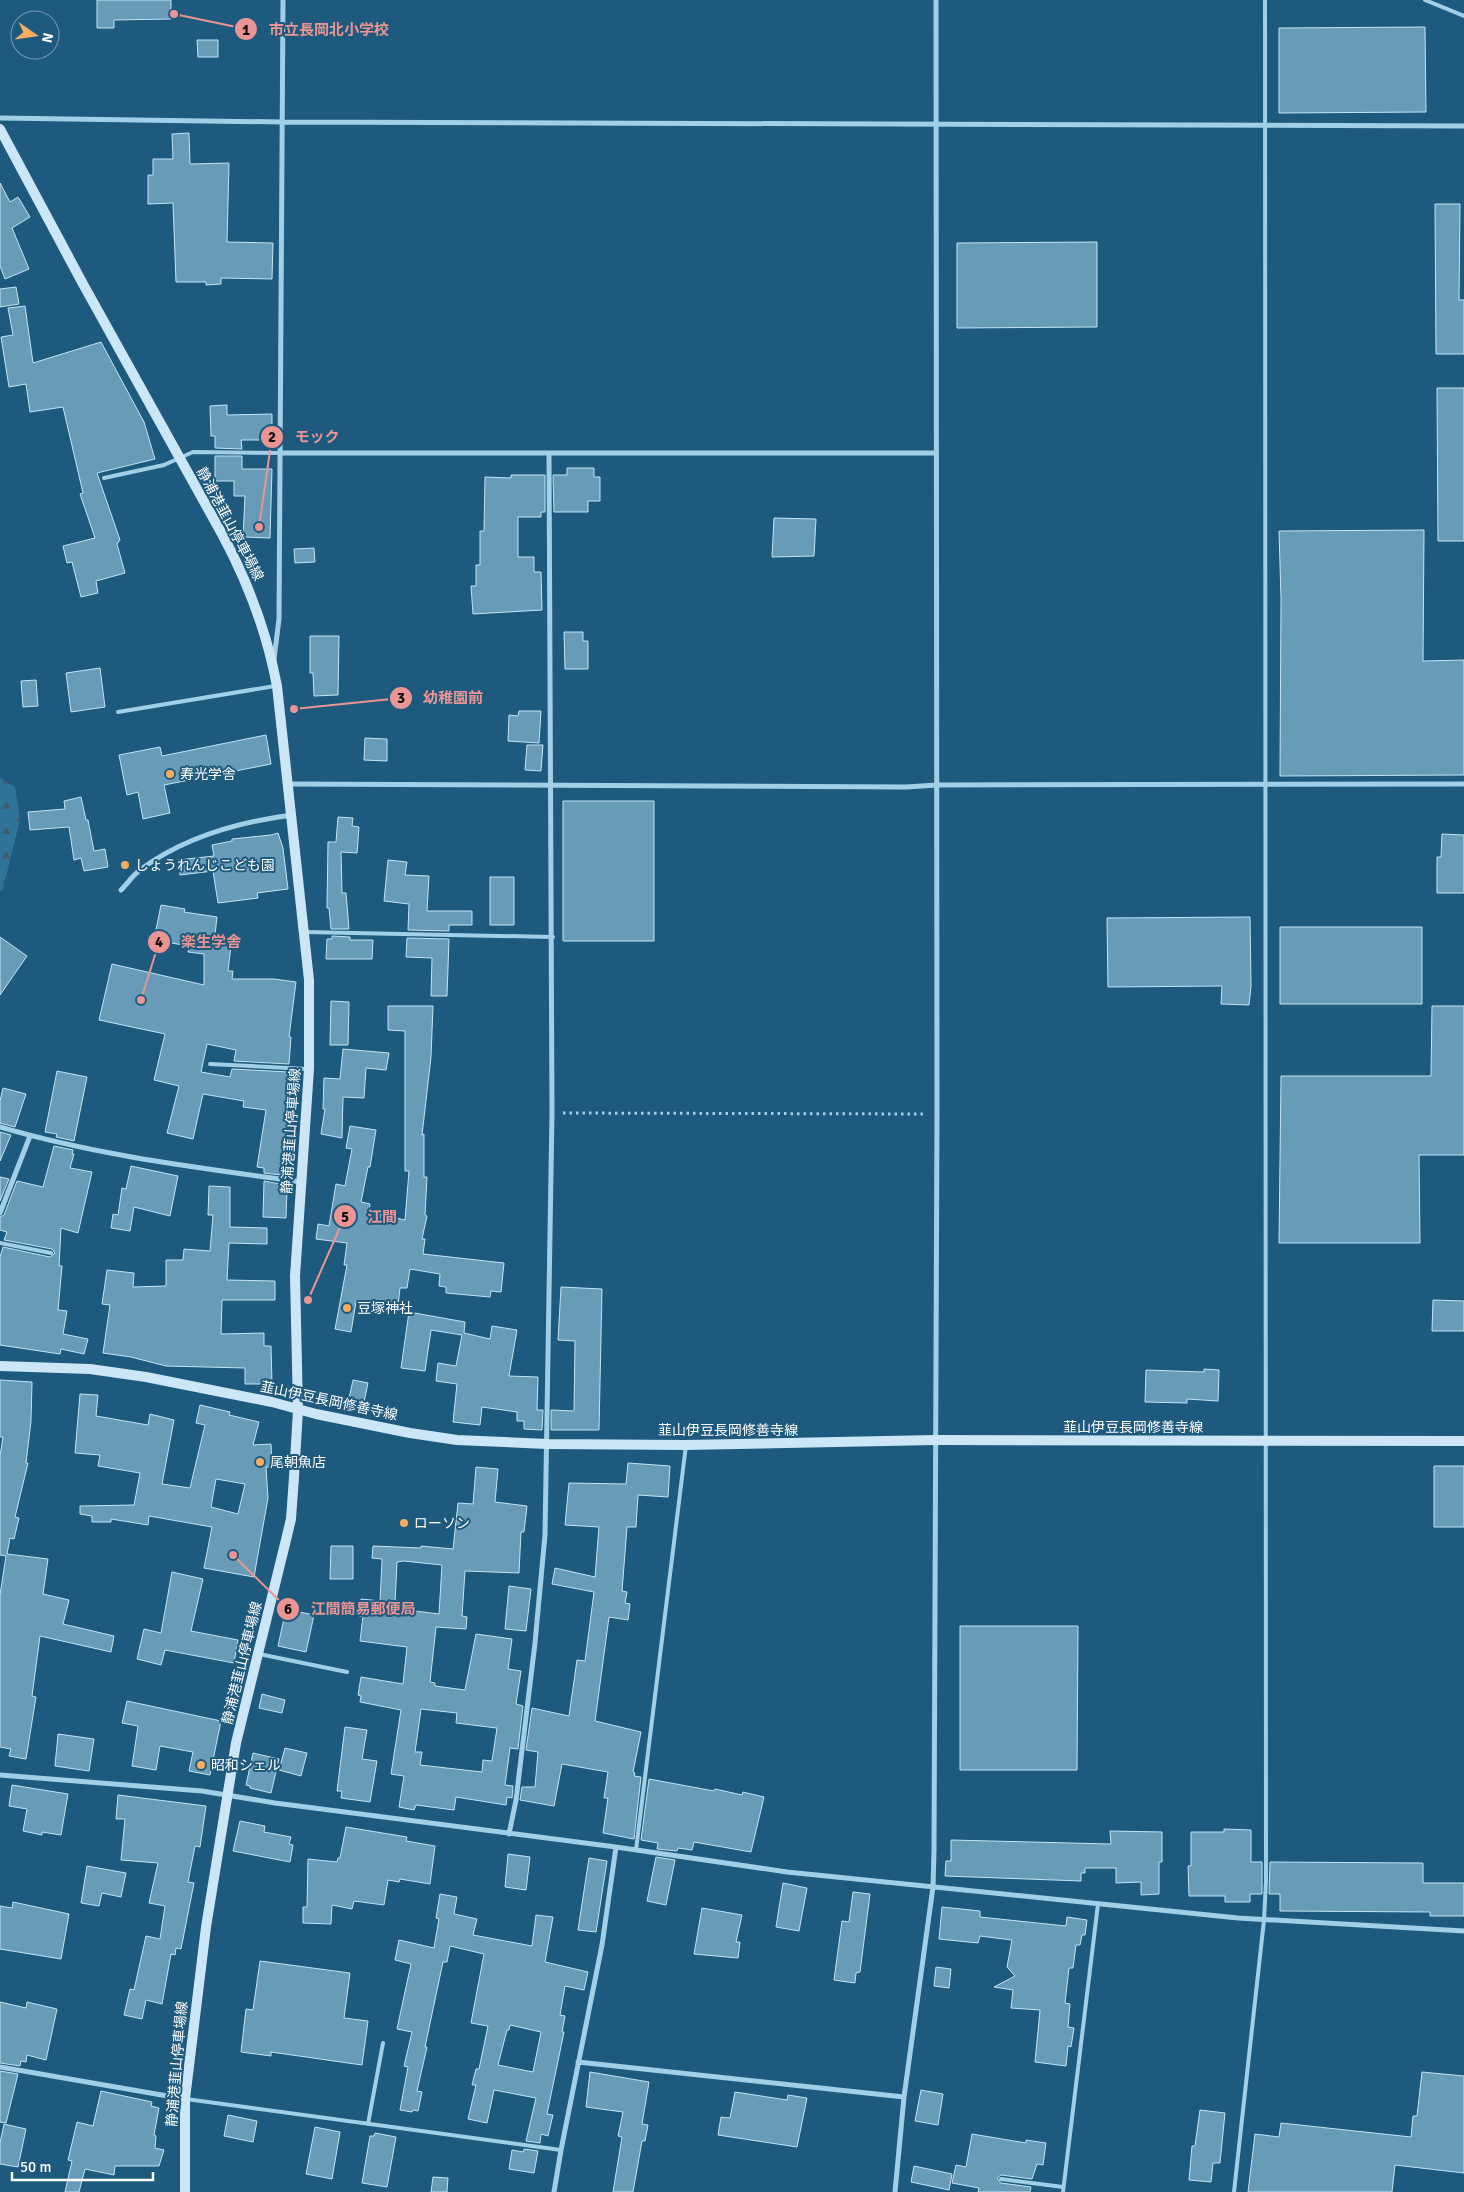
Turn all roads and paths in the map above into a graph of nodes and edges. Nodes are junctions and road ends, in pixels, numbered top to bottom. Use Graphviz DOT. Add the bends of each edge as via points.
graph roads {
  1 [pos="283,0"];
  2 [pos="936,0"];
  3 [pos="1265,0"];
  4 [pos="1425,0"];
  5 [pos="1464,16"];
  6 [pos="0,118"];
  7 [pos="282,122"];
  8 [pos="936,123"];
  9 [pos="1264,125"];
  10 [pos="1464,126"];
  11 [pos="0,129"];
  12 [pos="281,453"];
  13 [pos="936,453"];
  14 [pos="549,454"];
  15 [pos="179,457"];
  16 [pos="104,478"];
  17 [pos="273,664"];
  18 [pos="277,686"];
  19 [pos="118,712"];
  20 [pos="289,784"];
  21 [pos="1464,784"];
  22 [pos="550,785"];
  23 [pos="937,785"];
  24 [pos="1265,785"];
  25 [pos="292,815"];
  26 [pos="121,890"];
  27 [pos="304,932"];
  28 [pos="553,937"];
  29 [pos="210,1064"];
  30 [pos="309,1069"];
  31 [pos="552,1113"];
  32 [pos="937,1114"];
  33 [pos="0,1127"];
  34 [pos="30,1136"];
  35 [pos="302,1182"];
  36 [pos="0,1213"];
  37 [pos="0,1243"];
  38 [pos="51,1254"];
  39 [pos="0,1366"];
  40 [pos="298,1410"];
  41 [pos="935,1440"];
  42 [pos="1267,1440"];
  43 [pos="1464,1440"];
  44 [pos="547,1444"];
  45 [pos="686,1445"];
  46 [pos="258,1654"];
  47 [pos="347,1672"];
  48 [pos="0,1775"];
  49 [pos="227,1796"];
  50 [pos="509,1834"];
  51 [pos="616,1847"];
  52 [pos="636,1850"];
  53 [pos="933,1887"];
  54 [pos="1098,1904"];
  55 [pos="1264,1920"];
  56 [pos="1464,1931"];
  57 [pos="382,2043"];
  58 [pos="578,2062"];
  59 [pos="0,2067"];
  60 [pos="904,2097"];
  61 [pos="185,2099"];
  62 [pos="368,2124"];
  63 [pos="561,2150"];
  64 [pos="1001,2179"];
  65 [pos="1063,2187"];
  66 [pos="185,2192"];
  67 [pos="554,2192"];
  68 [pos="895,2192"];
  69 [pos="1063,2192"];
  70 [pos="1234,2192"];
  1 -- 7 [label="street"];
  2 -- 8 [label="street"];
  3 -- 9 [label="lane"];
  4 -- 5 [label="lane"];
  6 -- 7 [label="street"];
  7 -- 8 [label="street"];
  7 -- 12 [label="street"];
  8 -- 9 [label="street"];
  8 -- 13 [label="street"];
  9 -- 10 [label="street"];
  9 -- 24 [label="lane"];
  11 -- 15 [label="main road, 静浦港韮山停車場線"];
  12 -- 14 [label="street"];
  12 -- 15 [label="lane" via="193,452"];
  12 -- 17 [label="street" via="279,619"];
  13 -- 14 [label="street"];
  13 -- 23 [label="street"];
  14 -- 22 [label="street"];
  15 -- 16 [label="lane" via="164,465"];
  15 -- 17 [label="main road, 静浦港韮山停車場線" via="240,567"];
  17 -- 18 [label="main road, 静浦港韮山停車場線"];
  18 -- 19 [label="lane"];
  18 -- 20 [label="main road, 静浦港韮山停車場線"];
  20 -- 22 [label="street"];
  20 -- 25 [label="main road, 静浦港韮山停車場線"];
  21 -- 24 [label="street"];
  22 -- 23 [label="street"];
  22 -- 28 [label="street"];
  23 -- 24 [label="street"];
  23 -- 32 [label="street"];
  24 -- 42 [label="lane"];
  25 -- 26 [label="street" via="240,824 204,835 139,870"];
  25 -- 27 [label="main road, 静浦港韮山停車場線"];
  27 -- 28 [label="lane"];
  27 -- 30 [label="main road, 静浦港韮山停車場線" via="310,980"];
  28 -- 31 [label="street"];
  29 -- 30 [label="lane"];
  30 -- 35 [label="main road, 静浦港韮山停車場線"];
  31 -- 32 [label="path"];
  31 -- 44 [label="street"];
  32 -- 41 [label="street"];
  33 -- 34 [label="street"];
  34 -- 35 [label="street" via="153,1160"];
  34 -- 36 [label="street"];
  35 -- 40 [label="main road, 静浦港韮山停車場線" via="295,1276"];
  37 -- 38 [label="lane"];
  39 -- 40 [label="main road, 韮山伊豆長岡修善寺線" via="90,1370 146,1377"];
  40 -- 44 [label="main road, 韮山伊豆長岡修善寺線" via="457,1440"];
  40 -- 46 [label="main road, 静浦港韮山停車場線" via="291,1519"];
  41 -- 42 [label="main road, 韮山伊豆長岡修善寺線"];
  41 -- 45 [label="main road, 韮山伊豆長岡修善寺線"];
  41 -- 53 [label="street"];
  42 -- 43 [label="main road, 韮山伊豆長岡修善寺線"];
  42 -- 55 [label="lane"];
  44 -- 45 [label="main road, 韮山伊豆長岡修善寺線"];
  44 -- 50 [label="street" via="545,1535 535,1643"];
  45 -- 52 [label="lane"];
  46 -- 47 [label="lane"];
  46 -- 49 [label="main road, 静浦港韮山停車場線" via="236,1743"];
  48 -- 49 [label="street" via="202,1791"];
  49 -- 50 [label="street"];
  49 -- 61 [label="main road, 静浦港韮山停車場線" via="206,1927"];
  50 -- 51 [label="street"];
  51 -- 52 [label="street"];
  51 -- 58 [label="street" via="602,1945"];
  52 -- 53 [label="street" via="778,1871"];
  53 -- 54 [label="street"];
  53 -- 60 [label="street"];
  54 -- 55 [label="street"];
  54 -- 65 [label="lane"];
  55 -- 56 [label="street"];
  55 -- 70 [label="lane"];
  57 -- 62 [label="lane"];
  58 -- 60 [label="street"];
  58 -- 63 [label="street"];
  59 -- 61 [label="street"];
  60 -- 68 [label="street"];
  61 -- 62 [label="lane"];
  61 -- 66 [label="main road, 静浦港韮山停車場線"];
  62 -- 63 [label="lane"];
  63 -- 67 [label="street"];
  64 -- 65 [label="lane"];
  65 -- 69 [label="lane"];
}
